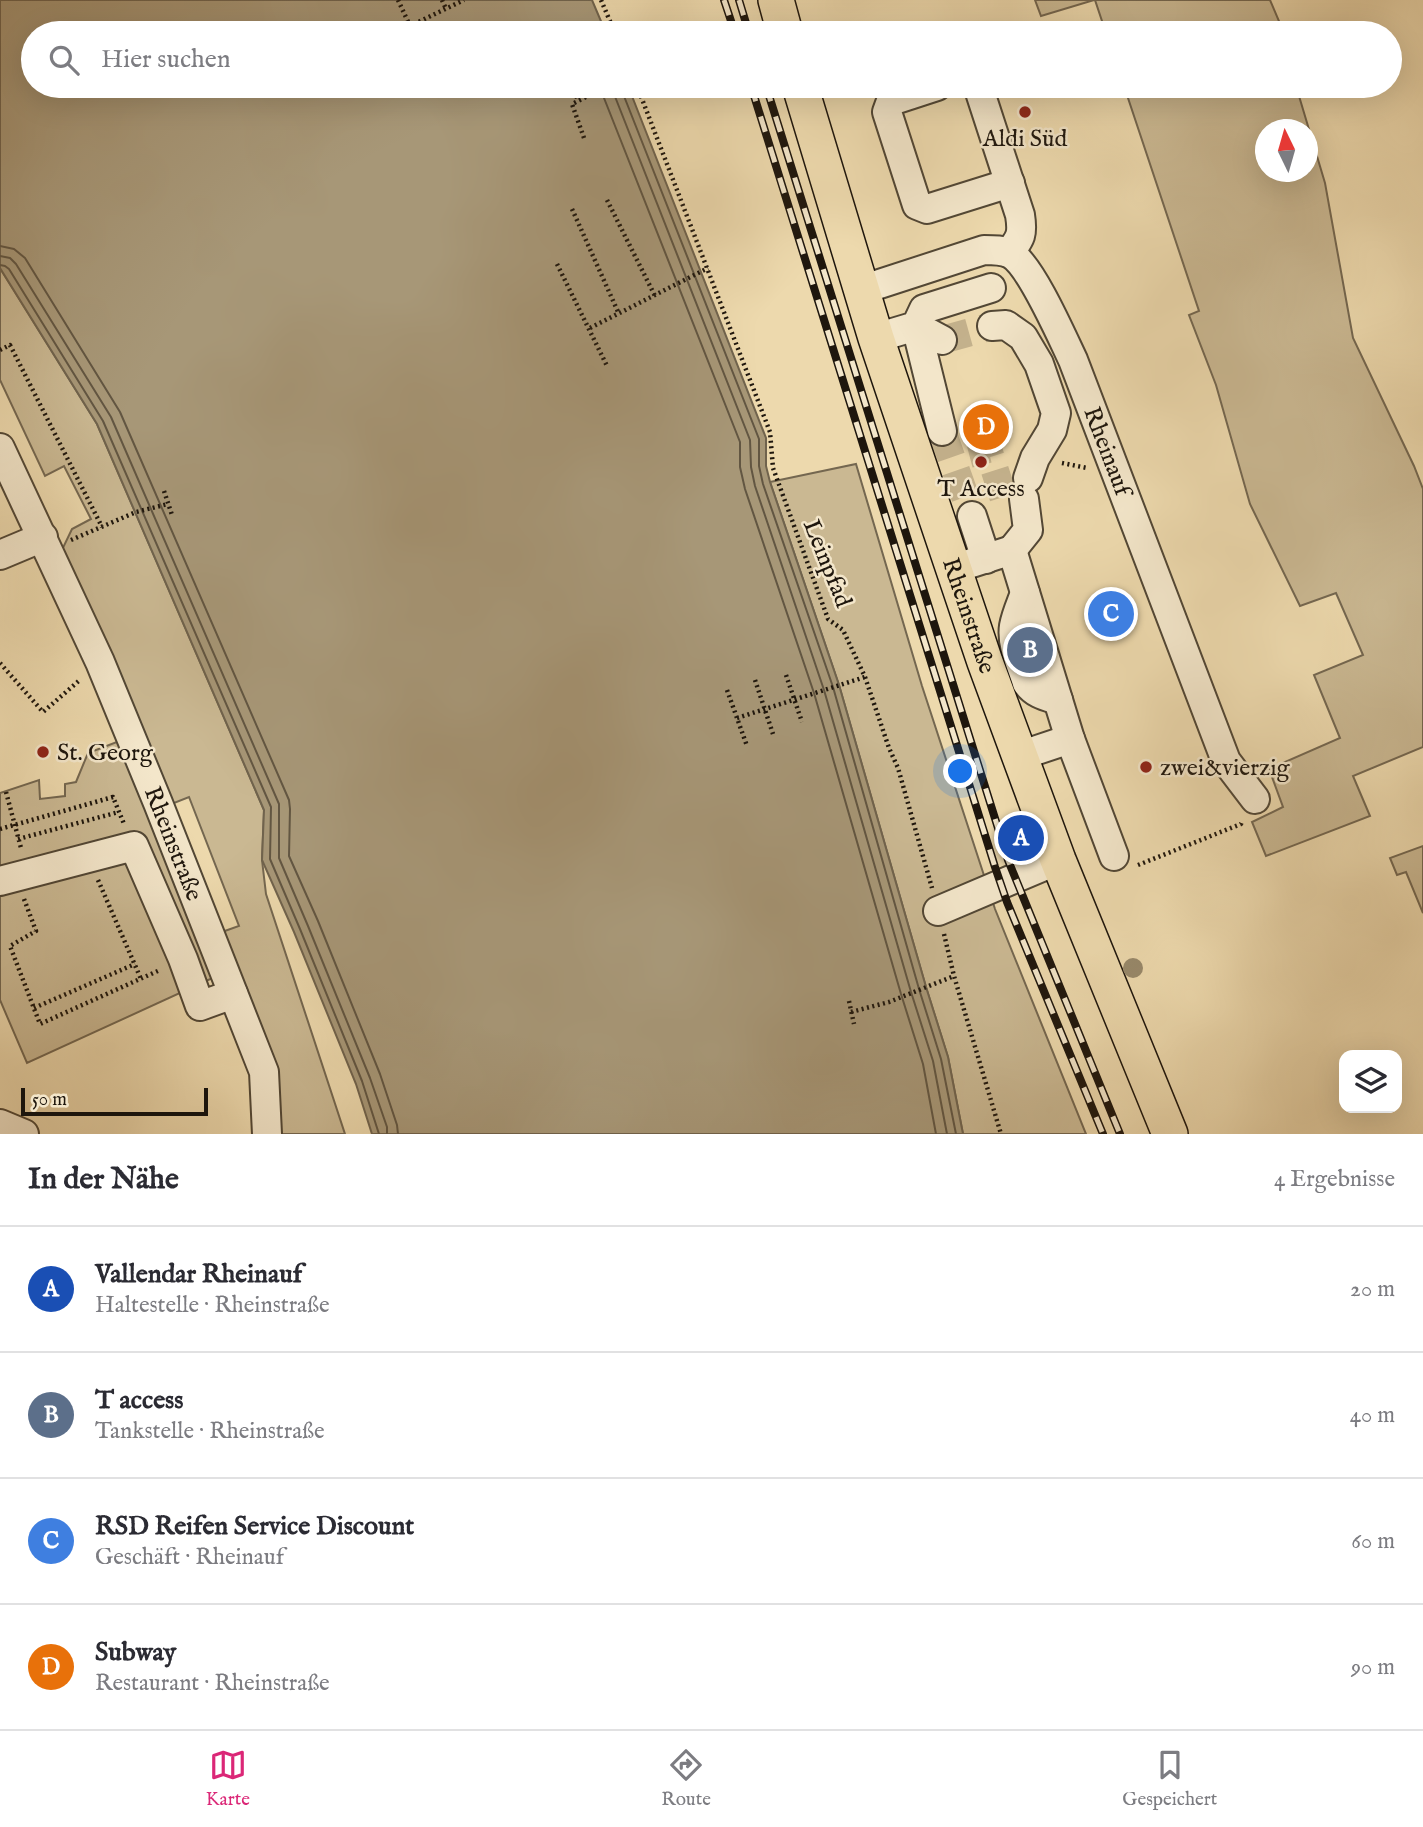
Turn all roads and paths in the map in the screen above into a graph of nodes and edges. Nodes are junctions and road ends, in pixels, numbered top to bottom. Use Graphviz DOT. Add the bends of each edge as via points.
graph roads {
  1 [pos="398,0"];
  2 [pos="442,0"];
  3 [pos="464,0"];
  4 [pos="601,0"];
  5 [pos="776,0"];
  6 [pos="446,9"];
  7 [pos="408,21"];
  8 [pos="421,21"];
  9 [pos="610,21"];
  10 [pos="782,21"];
  11 [pos="577,98"];
  12 [pos="584,98"];
  13 [pos="642,98"];
  14 [pos="804,98"];
  15 [pos="900,98"];
  16 [pos="982,98"];
  17 [pos="578,101"];
  18 [pos="584,138"];
  19 [pos="1010,183"];
  20 [pos="607,200"];
  21 [pos="572,209"];
  22 [pos="1009,253"];
  23 [pos="557,264"];
  24 [pos="708,268"];
  25 [pos="991,288"];
  26 [pos="862,290"];
  27 [pos="655,296"];
  28 [pos="619,314"];
  29 [pos="916,326"];
  30 [pos="992,326"];
  31 [pos="590,328"];
  32 [pos="876,338"];
  33 [pos="942,340"];
  34 [pos="0,350"];
  35 [pos="607,366"];
  36 [pos="942,431"];
  37 [pos="0,447"];
  38 [pos="1116,471"];
  39 [pos="164,491"];
  40 [pos="1009,494"];
  41 [pos="168,504"];
  42 [pos="172,515"];
  43 [pos="102,527"];
  44 [pos="46,543"];
  45 [pos="0,555"];
  46 [pos="994,555"];
  47 [pos="100,662"];
  48 [pos="0,663"];
  49 [pos="786,675"];
  50 [pos="865,677"];
  51 [pos="755,680"];
  52 [pos="727,690"];
  53 [pos="794,699"];
  54 [pos="765,709"];
  55 [pos="737,718"];
  56 [pos="802,722"];
  57 [pos="773,734"];
  58 [pos="1070,739"];
  59 [pos="747,746"];
  60 [pos="1019,756"];
  61 [pos="6,792"];
  62 [pos="1255,800"];
  63 [pos="119,812"];
  64 [pos="15,825"];
  65 [pos="0,829"];
  66 [pos="19,839"];
  67 [pos="134,846"];
  68 [pos="88,858"];
  69 [pos="1058,860"];
  70 [pos="1123,862"];
  71 [pos="15,878"];
  72 [pos="938,911"];
  73 [pos="183,959"];
  74 [pos="135,964"];
  75 [pos="954,976"];
  76 [pos="141,979"];
  77 [pos="233,994"];
  78 [pos="849,1001"];
  79 [pos="34,1008"];
  80 [pos="851,1012"];
  81 [pos="854,1024"];
  82 [pos="0,1124"];
  83 [pos="24,1134"];
  84 [pos="267,1134"];
  85 [pos="1001,1134"];
  86 [pos="1170,1134"];
  1 -- 7 [label="path"];
  2 -- 6 [label="path"];
  3 -- 6 [label="path"];
  4 -- 9 [label="path"];
  5 -- 10 [label="main road"];
  6 -- 8 [label="path"];
  11 -- 17 [label="path"];
  12 -- 17 [label="path"];
  13 -- 24 [label="path, Leinpfad"];
  14 -- 26 [label="main road, Rheinstraße"];
  15 -- 19 [label="street" via="891,101 887,112 917,205 927,209"];
  16 -- 19 [label="street"];
  17 -- 18 [label="path" via="572,104"];
  19 -- 22 [label="street" via="1022,230"];
  20 -- 27 [label="path"];
  21 -- 28 [label="path"];
  22 -- 26 [label="street" via="984,250"];
  22 -- 38 [label="street, Rheinauf" via="1026,269 1055,322"];
  23 -- 31 [label="path"];
  24 -- 27 [label="path"];
  24 -- 50 [label="path, Leinpfad" via="770,432 773,468 828,619 842,630"];
  25 -- 29 [label="street" via="923,309"];
  26 -- 32 [label="main road, Rheinstraße"];
  27 -- 28 [label="path"];
  28 -- 31 [label="path"];
  29 -- 32 [label="street"];
  29 -- 33 [label="street"];
  29 -- 36 [label="street"];
  30 -- 40 [label="street" via="1006,325 1023,337 1039,365 1056,413 1052,430"];
  31 -- 35 [label="path"];
  32 -- 46 [label="main road, Rheinstraße"];
  34 -- 43 [label="path" via="10,345"];
  37 -- 44 [label="street, Rheinstraße"];
  38 -- 40 [label="path"];
  38 -- 62 [label="street, Rheinauf" via="1226,761"];
  39 -- 41 [label="path"];
  40 -- 46 [label="street"];
  40 -- 46 [label="street" via="1028,530"];
  41 -- 42 [label="path"];
  41 -- 43 [label="path"];
  43 -- 44 [label="path"];
  44 -- 45 [label="street"];
  44 -- 47 [label="street, Rheinstraße"];
  46 -- 58 [label="street" via="1025,593"];
  46 -- 60 [label="main road, Rheinstraße" via="985,663"];
  47 -- 48 [label="path" via="43,712"];
  47 -- 77 [label="street, Rheinstraße"];
  49 -- 53 [label="path"];
  50 -- 53 [label="path"];
  50 -- 72 [label="path, Leinpfad" via="898,768"];
  51 -- 54 [label="path"];
  52 -- 55 [label="path"];
  53 -- 54 [label="path"];
  53 -- 56 [label="path"];
  54 -- 55 [label="path"];
  54 -- 57 [label="path"];
  55 -- 59 [label="path"];
  58 -- 60 [label="street"];
  58 -- 70 [label="street"];
  60 -- 69 [label="main road, Rheinstraße"];
  61 -- 64 [label="path"];
  62 -- 70 [label="path" via="1241,824"];
  63 -- 64 [label="path" via="113,797"];
  63 -- 66 [label="path"];
  63 -- 67 [label="path"];
  64 -- 65 [label="path"];
  64 -- 66 [label="path"];
  66 -- 71 [label="path"];
  67 -- 68 [label="street"];
  67 -- 73 [label="street"];
  68 -- 71 [label="street"];
  68 -- 74 [label="path"];
  69 -- 72 [label="street"];
  69 -- 86 [label="main road, Rheinstraße"];
  71 -- 79 [label="path" via="36,931 10,946"];
  72 -- 75 [label="path, Leinpfad"];
  73 -- 76 [label="path"];
  73 -- 77 [label="street" via="200,1006"];
  74 -- 76 [label="path"];
  74 -- 79 [label="path"];
  75 -- 80 [label="path"];
  75 -- 85 [label="path, Leinpfad"];
  76 -- 79 [label="path" via="40,1024"];
  77 -- 84 [label="street, Rheinstraße" via="264,1072"];
  78 -- 80 [label="path"];
  80 -- 81 [label="path"];
  82 -- 83 [label="street"];
}
